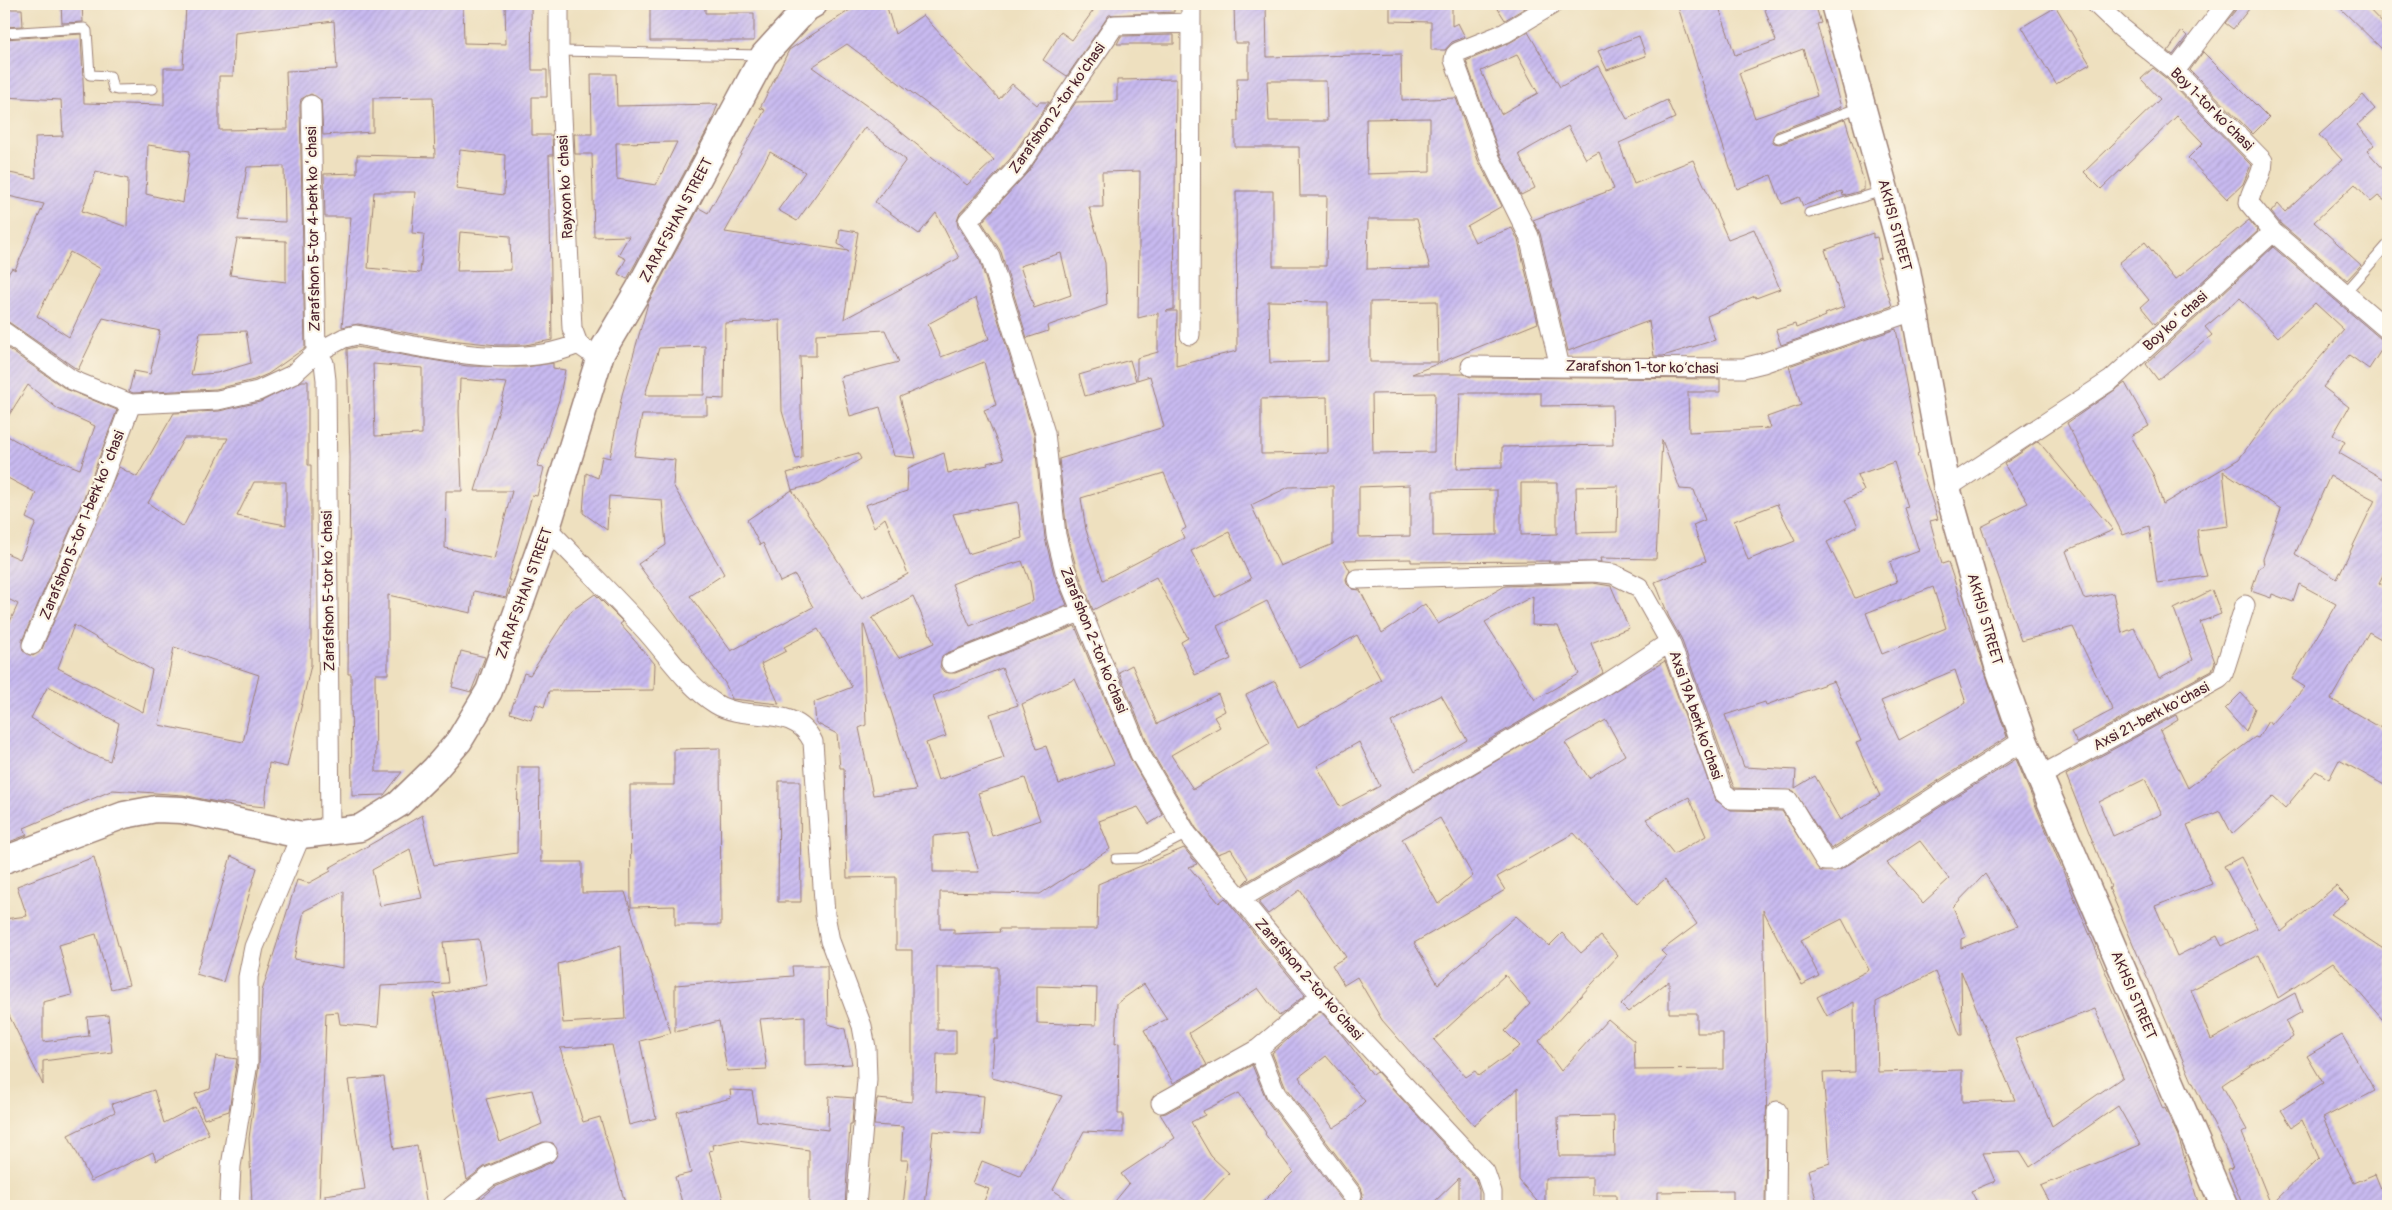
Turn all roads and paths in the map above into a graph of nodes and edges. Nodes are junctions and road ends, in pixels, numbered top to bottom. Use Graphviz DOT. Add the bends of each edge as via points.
graph roads {
  1 [pos="559,4"];
  2 [pos="814,4"];
  3 [pos="1191,4"];
  4 [pos="1553,4"];
  5 [pos="1834,4"];
  6 [pos="2096,4"];
  7 [pos="2226,4"];
  8 [pos="1191,23"];
  9 [pos="4,33"];
  10 [pos="559,51"];
  11 [pos="764,56"];
  12 [pos="2176,71"];
  13 [pos="153,89"];
  14 [pos="311,105"];
  15 [pos="1862,106"];
  16 [pos="1778,138"];
  17 [pos="1885,190"];
  18 [pos="1809,213"];
  19 [pos="2273,232"];
  20 [pos="2388,244"];
  21 [pos="2346,293"];
  22 [pos="1916,310"];
  23 [pos="2388,330"];
  24 [pos="4,332"];
  25 [pos="1190,335"];
  26 [pos="590,349"];
  27 [pos="316,353"];
  28 [pos="1471,366"];
  29 [pos="1560,367"];
  30 [pos="131,404"];
  31 [pos="1947,488"];
  32 [pos="547,528"];
  33 [pos="1356,579"];
  34 [pos="2245,605"];
  35 [pos="1080,612"];
  36 [pos="1670,642"];
  37 [pos="32,645"];
  38 [pos="951,663"];
  39 [pos="2024,740"];
  40 [pos="2040,776"];
  41 [pos="330,832"];
  42 [pos="1186,834"];
  43 [pos="301,835"];
  44 [pos="1116,859"];
  45 [pos="4,860"];
  46 [pos="1240,898"];
  47 [pos="1320,996"];
  48 [pos="1258,1049"];
  49 [pos="1161,1102"];
  50 [pos="1777,1111"];
  51 [pos="547,1152"];
  52 [pos="1352,1195"];
  53 [pos="229,1206"];
  54 [pos="452,1206"];
  55 [pos="856,1206"];
  56 [pos="1492,1206"];
  57 [pos="1776,1206"];
  58 [pos="2224,1206"];
  1 -- 10 [label="street, Rayxon koʻchasi"];
  2 -- 11 [label="street, ZARAFSHAN STREET"];
  3 -- 8 [label="street"];
  4 -- 29 [label="street, Zarafshon 1-tor koʼchasi" via="1505,33 1458,52 1454,60 1489,156 1529,236"];
  5 -- 15 [label="street, AKHSI STREET"];
  6 -- 12 [label="street, Boy 1-tor koʼchasi"];
  7 -- 12 [label="street"];
  8 -- 25 [label="street"];
  8 -- 35 [label="street, Zarafshon 2-tor koʼchasi" via="1115,25 1019,166 968,221 990,256 1045,433 1056,535"];
  9 -- 13 [label="lane" via="84,28 87,31 90,74 108,74 113,89 117,90"];
  10 -- 11 [label="lane"];
  10 -- 26 [label="street, Rayxon koʻchasi" via="572,328"];
  11 -- 26 [label="street, ZARAFSHAN STREET" via="639,290"];
  12 -- 19 [label="street, Boy 1-tor koʼchasi" via="2264,161 2264,172 2250,193 2249,203"];
  14 -- 27 [label="street, Zarafshon 5-tor 4-berk koʻchasi"];
  15 -- 16 [label="lane"];
  15 -- 17 [label="street, AKHSI STREET"];
  17 -- 18 [label="lane"];
  17 -- 22 [label="street, AKHSI STREET"];
  19 -- 21 [label="street"];
  19 -- 31 [label="street, Boy koʻchasi" via="2112,380"];
  20 -- 21 [label="lane"];
  21 -- 23 [label="street"];
  22 -- 29 [label="street, Zarafshon 1-tor koʼchasi" via="1763,364 1743,368"];
  22 -- 31 [label="street, AKHSI STREET"];
  24 -- 30 [label="street" via="72,380"];
  26 -- 27 [label="street" via="496,357 356,335"];
  26 -- 32 [label="street, ZARAFSHAN STREET"];
  27 -- 30 [label="street" via="292,375 258,391 218,400"];
  27 -- 41 [label="street, Zarafshon 5-tor koʻchasi" via="324,363 326,380"];
  28 -- 29 [label="street"];
  30 -- 37 [label="street, Zarafshon 5-tor 1-berk koʻchasi" via="94,502"];
  31 -- 39 [label="street, AKHSI STREET" via="1998,666"];
  32 -- 41 [label="street, ZARAFSHAN STREET" via="489,690 459,742 399,804 360,828"];
  32 -- 55 [label="street" via="644,628 698,690 722,707 792,720 803,725 813,742 825,915 830,941 862,1026 866,1048 867,1080"];
  33 -- 36 [label="street, Аxsi 19А berk koʼchasi" via="1613,574 1639,587"];
  34 -- 40 [label="street, Аxsi 21-berk koʼchasi" via="2220,679"];
  35 -- 38 [label="street"];
  35 -- 42 [label="street, Zarafshon 2-tor koʼchasi" via="1140,754"];
  36 -- 39 [label="street, Аxsi 19А berk koʼchasi" via="1723,792 1731,799 1788,800 1825,861 1834,861"];
  36 -- 46 [label="street" via="1603,686"];
  39 -- 40 [label="street, AKHSI STREET"];
  40 -- 58 [label="street, AKHSI STREET"];
  41 -- 43 [label="street, ZARAFSHAN STREET"];
  42 -- 44 [label="lane" via="1140,858"];
  42 -- 46 [label="street, Zarafshon 2-tor koʼchasi"];
  43 -- 45 [label="street, ZARAFSHAN STREET" via="182,810 156,809 124,816"];
  43 -- 53 [label="street" via="254,947 248,977 248,1063 231,1166"];
  46 -- 47 [label="street, Zarafshon 2-tor koʼchasi"];
  47 -- 48 [label="street"];
  47 -- 56 [label="street, Zarafshon 2-tor koʼchasi" via="1481,1167 1492,1192"];
  48 -- 49 [label="street"];
  48 -- 52 [label="street" via="1276,1094"];
  50 -- 57 [label="street"];
  51 -- 54 [label="street" via="489,1177"];
}
